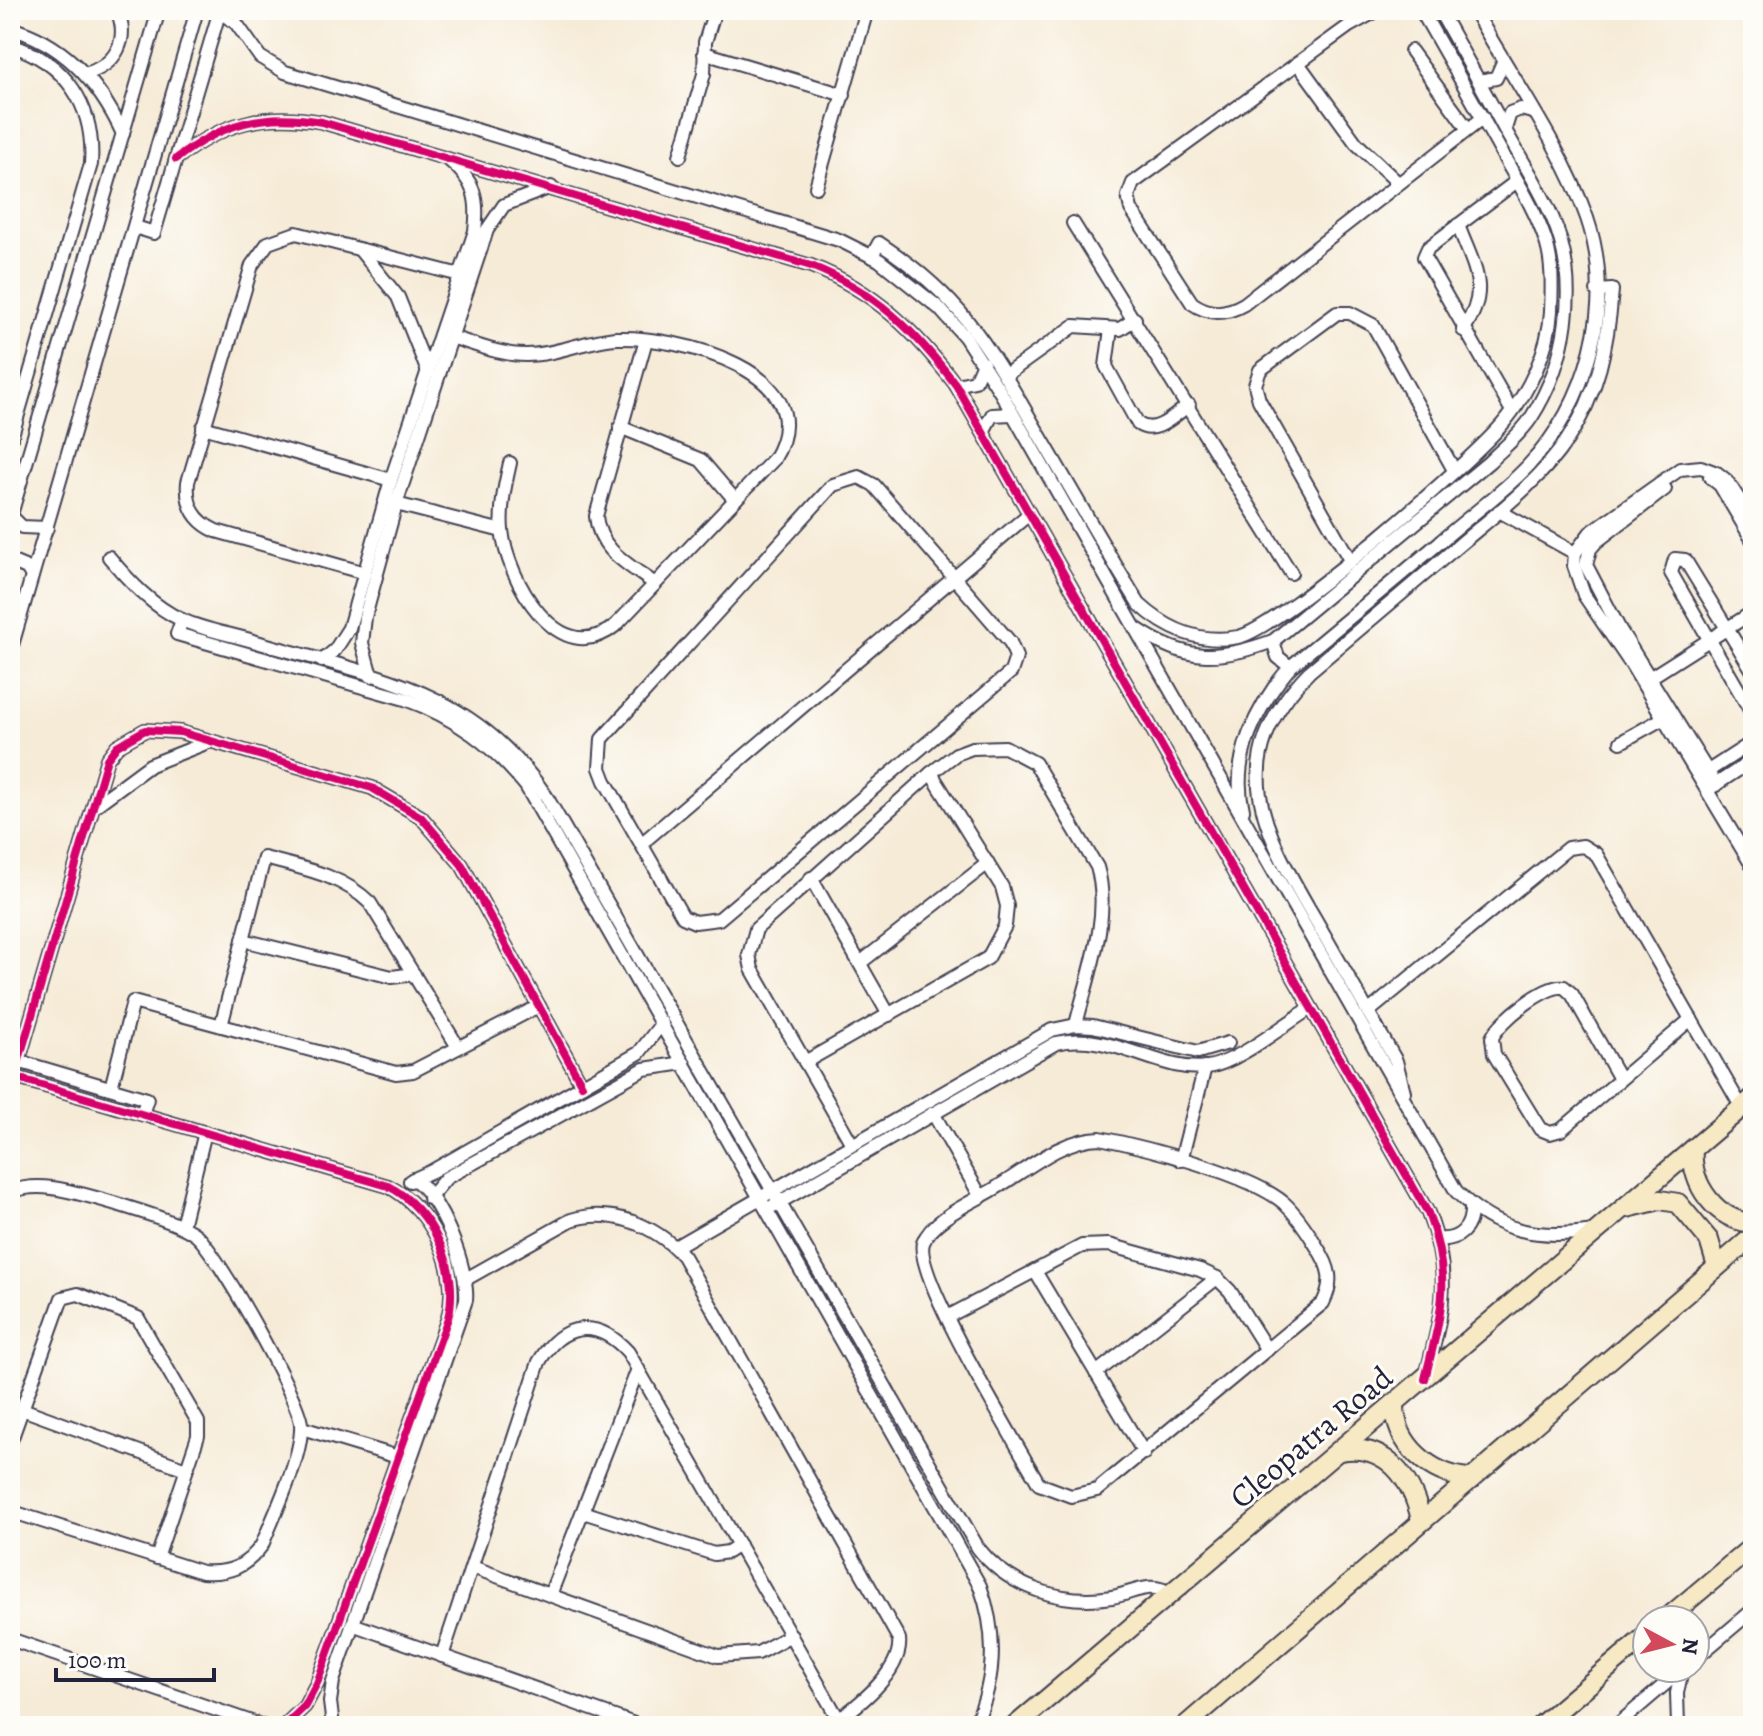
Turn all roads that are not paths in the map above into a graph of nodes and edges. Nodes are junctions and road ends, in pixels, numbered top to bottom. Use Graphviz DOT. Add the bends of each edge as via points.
graph roads {
  1 [pos="117,10"];
  2 [pos="159,10"];
  3 [pos="197,10"];
  4 [pos="715,10"];
  5 [pos="867,10"];
  6 [pos="1378,10"];
  7 [pos="1421,10"];
  8 [pos="1439,10"];
  9 [pos="1474,10"];
  10 [pos="220,11"];
  11 [pos="10,28"];
  12 [pos="10,45"];
  13 [pos="1411,51"];
  14 [pos="704,53"];
  15 [pos="1503,62"];
  16 [pos="1298,63"];
  17 [pos="85,74"];
  18 [pos="1479,81"];
  19 [pos="844,95"];
  20 [pos="1532,112"];
  21 [pos="1483,118"];
  22 [pos="1467,128"];
  23 [pos="1505,130"];
  24 [pos="123,134"];
  25 [pos="443,156"];
  26 [pos="680,156"];
  27 [pos="176,159"];
  28 [pos="1517,181"];
  29 [pos="1397,182"];
  30 [pos="551,187"];
  31 [pos="816,187"];
  32 [pos="1073,223"];
  33 [pos="1458,225"];
  34 [pos="135,227"];
  35 [pos="357,248"];
  36 [pos="872,256"];
  37 [pos="460,275"];
  38 [pos="1597,291"];
  39 [pos="53,294"];
  40 [pos="73,301"];
  41 [pos="1135,319"];
  42 [pos="1111,329"];
  43 [pos="1463,330"];
  44 [pos="454,338"];
  45 [pos="646,340"];
  46 [pos="983,363"];
  47 [pos="428,372"];
  48 [pos="1007,374"];
  49 [pos="956,385"];
  50 [pos="1189,405"];
  51 [pos="1512,411"];
  52 [pos="1012,414"];
  53 [pos="203,427"];
  54 [pos="620,427"];
  55 [pos="983,432"];
  56 [pos="10,442"];
  57 [pos="510,463"];
  58 [pos="1454,470"];
  59 [pos="391,480"];
  60 [pos="735,500"];
  61 [pos="396,504"];
  62 [pos="1082,508"];
  63 [pos="1499,511"];
  64 [pos="1029,514"];
  65 [pos="1070,515"];
  66 [pos="10,517"];
  67 [pos="1750,524"];
  68 [pos="47,528"];
  69 [pos="502,531"];
  70 [pos="1753,541"];
  71 [pos="1582,549"];
  72 [pos="1366,554"];
  73 [pos="109,557"];
  74 [pos="1350,560"];
  75 [pos="10,561"];
  76 [pos="365,573"];
  77 [pos="1291,573"];
  78 [pos="32,576"];
  79 [pos="1582,576"];
  80 [pos="1399,577"];
  81 [pos="954,578"];
  82 [pos="655,584"];
  83 [pos="1596,588"];
  84 [pos="1407,589"];
  85 [pos="1584,595"];
  86 [pos="1753,612"];
  87 [pos="182,620"];
  88 [pos="1134,628"];
  89 [pos="1728,628"];
  90 [pos="1616,633"];
  91 [pos="1709,639"];
  92 [pos="1273,641"];
  93 [pos="10,652"];
  94 [pos="322,661"];
  95 [pos="1290,667"];
  96 [pos="1753,671"];
  97 [pos="371,676"];
  98 [pos="1651,677"];
  99 [pos="1753,715"];
  100 [pos="1668,716"];
  101 [pos="211,741"];
  102 [pos="1621,742"];
  103 [pos="1753,742"];
  104 [pos="1753,760"];
  105 [pos="931,773"];
  106 [pos="1703,774"];
  107 [pos="1711,788"];
  108 [pos="93,807"];
  109 [pos="1247,825"];
  110 [pos="641,844"];
  111 [pos="988,863"];
  112 [pos="1753,867"];
  113 [pos="811,878"];
  114 [pos="1313,927"];
  115 [pos="243,940"];
  116 [pos="860,963"];
  117 [pos="414,974"];
  118 [pos="539,1006"];
  119 [pos="1311,1008"];
  120 [pos="1368,1012"];
  121 [pos="889,1015"];
  122 [pos="1691,1019"];
  123 [pos="662,1023"];
  124 [pos="1076,1025"];
  125 [pos="221,1026"];
  126 [pos="1054,1037"];
  127 [pos="1228,1043"];
  128 [pos="458,1047"];
  129 [pos="14,1060"];
  130 [pos="805,1062"];
  131 [pos="684,1063"];
  132 [pos="1205,1067"];
  133 [pos="1620,1079"];
  134 [pos="582,1085"];
  135 [pos="111,1088"];
  136 [pos="1406,1103"];
  137 [pos="1747,1103"];
  138 [pos="933,1113"];
  139 [pos="142,1114"];
  140 [pos="205,1132"];
  141 [pos="852,1144"];
  142 [pos="1693,1149"];
  143 [pos="1181,1160"];
  144 [pos="413,1179"];
  145 [pos="399,1191"];
  146 [pos="10,1192"];
  147 [pos="430,1195"];
  148 [pos="981,1197"];
  149 [pos="769,1201"];
  150 [pos="1471,1207"];
  151 [pos="419,1209"];
  152 [pos="1624,1209"];
  153 [pos="1753,1223"];
  154 [pos="182,1226"];
  155 [pos="1597,1231"];
  156 [pos="1753,1236"];
  157 [pos="1438,1239"];
  158 [pos="675,1247"];
  159 [pos="1717,1267"];
  160 [pos="1035,1271"];
  161 [pos="1217,1278"];
  162 [pos="466,1279"];
  163 [pos="947,1317"];
  164 [pos="1267,1350"];
  165 [pos="638,1369"];
  166 [pos="1096,1373"];
  167 [pos="434,1374"];
  168 [pos="1425,1379"];
  169 [pos="1395,1405"];
  170 [pos="22,1409"];
  171 [pos="302,1428"];
  172 [pos="10,1443"];
  173 [pos="1340,1451"];
  174 [pos="1144,1453"];
  175 [pos="398,1457"];
  176 [pos="186,1469"];
  177 [pos="1469,1478"];
  178 [pos="387,1506"];
  179 [pos="10,1511"];
  180 [pos="583,1512"];
  181 [pos="1421,1520"];
  182 [pos="739,1545"];
  183 [pos="1753,1546"];
  184 [pos="369,1557"];
  185 [pos="157,1558"];
  186 [pos="986,1559"];
  187 [pos="472,1567"];
  188 [pos="973,1572"];
  189 [pos="1171,1594"];
  190 [pos="550,1595"];
  191 [pos="1684,1604"];
  192 [pos="1753,1610"];
  193 [pos="352,1624"];
  194 [pos="791,1635"];
  195 [pos="10,1639"];
  196 [pos="1711,1645"];
  197 [pos="1631,1649"];
  198 [pos="442,1656"];
  199 [pos="319,1676"];
  200 [pos="333,1681"];
  201 [pos="1665,1684"];
  202 [pos="1679,1684"];
  203 [pos="835,1723"];
  204 [pos="263,1726"];
  205 [pos="284,1726"];
  206 [pos="333,1726"];
  207 [pos="640,1726"];
  208 [pos="974,1726"];
  209 [pos="1015,1726"];
  210 [pos="1185,1726"];
  211 [pos="1540,1726"];
  212 [pos="1616,1726"];
  213 [pos="1678,1726"];
  1 -- 17 [label="street" via="122,25 118,52 110,63"];
  2 -- 24 [label="street"];
  3 -- 34 [label="street"];
  4 -- 14 [label="street"];
  5 -- 19 [label="street"];
  6 -- 16 [label="street"];
  7 -- 21 [label="street"];
  8 -- 18 [label="street"];
  9 -- 15 [label="street"];
  10 -- 27 [label="street"];
  10 -- 36 [label="street" via="236,23 260,57 299,77 811,229"];
  11 -- 17 [label="street" via="42,41"];
  12 -- 39 [label="street" via="60,72 89,122 91,164"];
  13 -- 22 [label="street"];
  14 -- 19 [label="street"];
  14 -- 26 [label="street" via="704,74"];
  15 -- 18 [label="street" via="1496,78"];
  15 -- 20 [label="street"];
  16 -- 29 [label="street" via="1356,143"];
  16 -- 29 [label="street" via="1129,189 1131,209 1184,294 1201,309 1234,310"];
  17 -- 24 [label="street"];
  18 -- 23 [label="street"];
  19 -- 31 [label="street"];
  20 -- 23 [label="street" via="1510,113"];
  20 -- 38 [label="street" via="1588,222"];
  21 -- 22 [label="street"];
  21 -- 28 [label="street"];
  22 -- 29 [label="street"];
  23 -- 72 [label="street" via="1550,211 1564,258 1566,314 1555,369 1520,432"];
  24 -- 40 [label="street"];
  25 -- 27 [label="street" via="322,122 267,117 214,132"];
  25 -- 30 [label="street"];
  25 -- 37 [label="street" via="472,183 477,197 475,231"];
  27 -- 34 [label="street" via="154,233"];
  28 -- 33 [label="street"];
  28 -- 51 [label="street" via="1546,241 1551,315 1542,355"];
  30 -- 44 [label="street" via="512,201 493,217"];
  30 -- 49 [label="street" via="794,260 843,280 900,320"];
  32 -- 41 [label="street"];
  33 -- 43 [label="street" via="1480,287 1477,308"];
  33 -- 43 [label="street" via="1425,250 1424,257"];
  34 -- 68 [label="street"];
  35 -- 37 [label="street"];
  35 -- 47 [label="street" via="398,297"];
  35 -- 53 [label="street" via="296,233 277,238 258,253"];
  36 -- 46 [label="street" via="939,308"];
  36 -- 48 [label="street" via="879,243 929,278 979,332"];
  37 -- 47 [label="street"];
  38 -- 63 [label="street" via="1612,290 1609,331 1587,406 1544,470"];
  38 -- 80 [label="street" via="1584,374 1553,435 1526,468"];
  39 -- 40 [label="street"];
  39 -- 56 [label="street"];
  40 -- 66 [label="street"];
  41 -- 42 [label="street"];
  41 -- 50 [label="street"];
  42 -- 48 [label="street" via="1069,328"];
  42 -- 50 [label="street" via="1106,366 1138,424 1156,428"];
  43 -- 51 [label="street"];
  44 -- 45 [label="street" via="524,355 603,339"];
  44 -- 61 [label="street"];
  45 -- 54 [label="street"];
  45 -- 60 [label="street" via="742,364 774,394 783,422 781,445"];
  46 -- 49 [label="street" via="975,381"];
  46 -- 52 [label="street"];
  47 -- 59 [label="street"];
  48 -- 62 [label="street"];
  49 -- 55 [label="street"];
  50 -- 77 [label="street"];
  51 -- 58 [label="street"];
  52 -- 55 [label="street" via="992,415"];
  52 -- 65 [label="street"];
  53 -- 59 [label="street"];
  53 -- 76 [label="street" via="187,494 199,521 216,531"];
  54 -- 60 [label="street" via="701,460"];
  54 -- 82 [label="street" via="597,524 613,553"];
  55 -- 64 [label="street"];
  57 -- 69 [label="street"];
  58 -- 72 [label="street"];
  58 -- 74 [label="street" via="1373,325 1363,317 1337,313 1260,370 1255,385 1259,400"];
  59 -- 76 [label="street"];
  60 -- 82 [label="street"];
  61 -- 69 [label="street"];
  61 -- 97 [label="street" via="362,629"];
  62 -- 65 [label="street"];
  62 -- 74 [label="street" via="1139,604 1164,624 1195,636 1216,639 1259,630"];
  63 -- 71 [label="street"];
  63 -- 84 [label="street"];
  64 -- 81 [label="street"];
  64 -- 119 [label="street"];
  65 -- 88 [label="street"];
  66 -- 68 [label="street" via="22,527"];
  67 -- 70 [label="street"];
  67 -- 71 [label="street" via="1723,483 1708,472 1682,472"];
  68 -- 78 [label="street"];
  69 -- 82 [label="street" via="522,592 549,624 567,635 590,638 610,630"];
  71 -- 79 [label="street"];
  72 -- 74 [label="street"];
  72 -- 92 [label="street"];
  73 -- 87 [label="street" via="150,599"];
  75 -- 78 [label="street"];
  76 -- 94 [label="street" via="345,636"];
  78 -- 93 [label="street"];
  79 -- 83 [label="street"];
  79 -- 85 [label="street"];
  80 -- 84 [label="street"];
  80 -- 95 [label="street"];
  81 -- 110 [label="street"];
  81 -- 110 [label="street" via="1010,642 1016,657 1011,672 719,919 707,923 683,917"];
  81 -- 110 [label="street" via="874,485 859,477 833,485 602,739 600,768"];
  83 -- 85 [label="street"];
  83 -- 90 [label="street"];
  84 -- 114 [label="street" via="1290,693 1264,743 1259,785 1265,827"];
  85 -- 90 [label="street"];
  86 -- 89 [label="street"];
  87 -- 94 [label="street"];
  87 -- 123 [label="street" via="177,634 405,699 439,712 486,743 537,802"];
  88 -- 92 [label="street" via="1164,647 1200,656 1238,654"];
  88 -- 109 [label="street"];
  89 -- 91 [label="street"];
  89 -- 91 [label="street" via="1685,560 1675,559 1671,573"];
  89 -- 96 [label="street"];
  90 -- 98 [label="street"];
  90 -- 100 [label="street"];
  91 -- 98 [label="street"];
  91 -- 99 [label="street"];
  92 -- 95 [label="street" via="1278,657"];
  94 -- 97 [label="street"];
  95 -- 109 [label="street" via="1257,714 1247,741 1240,798"];
  97 -- 149 [label="street" via="460,710 500,739 531,774"];
  98 -- 100 [label="street"];
  100 -- 102 [label="street"];
  100 -- 106 [label="street"];
  101 -- 108 [label="street" via="150,765"];
  101 -- 108 [label="street" via="162,729 130,736 107,759"];
  101 -- 118 [label="street" via="372,788 421,817 462,865"];
  103 -- 106 [label="street"];
  104 -- 107 [label="street"];
  105 -- 111 [label="street"];
  105 -- 113 [label="street"];
  105 -- 124 [label="street" via="972,748 988,745 1021,753 1035,763 1097,867 1101,910"];
  106 -- 107 [label="street"];
  107 -- 112 [label="street"];
  108 -- 129 [label="street"];
  109 -- 114 [label="street"];
  111 -- 116 [label="street"];
  111 -- 121 [label="street" via="1007,906 999,943 981,964"];
  113 -- 116 [label="street"];
  113 -- 130 [label="street" via="756,929 749,955"];
  114 -- 120 [label="street"];
  114 -- 136 [label="street"];
  115 -- 117 [label="street" via="392,977"];
  115 -- 117 [label="street" via="264,858 316,872 359,892"];
  115 -- 125 [label="street"];
  116 -- 121 [label="street"];
  117 -- 128 [label="street"];
  118 -- 128 [label="street"];
  118 -- 134 [label="street"];
  119 -- 132 [label="street" via="1229,1059"];
  119 -- 157 [label="street"];
  120 -- 122 [label="street" via="1575,846 1596,854"];
  120 -- 136 [label="street" via="1396,1061"];
  121 -- 130 [label="street"];
  122 -- 133 [label="street"];
  122 -- 137 [label="street"];
  123 -- 131 [label="street"];
  123 -- 134 [label="street" via="639,1053"];
  124 -- 126 [label="street"];
  124 -- 127 [label="street" via="1198,1052"];
  125 -- 128 [label="street" via="396,1073 413,1071"];
  125 -- 135 [label="street" via="133,1002"];
  126 -- 132 [label="street" via="1096,1041"];
  126 -- 138 [label="street"];
  126 -- 141 [label="street"];
  129 -- 135 [label="street"];
  129 -- 139 [label="street" via="14,1077"];
  130 -- 141 [label="street"];
  131 -- 147 [label="street" via="644,1069 446,1178"];
  131 -- 149 [label="street"];
  132 -- 143 [label="street"];
  133 -- 133 [label="street" via="1564,987 1548,988 1497,1028 1492,1038 1494,1054 1545,1132 1561,1130"];
  134 -- 144 [label="street"];
  135 -- 139 [label="street" via="147,1099"];
  136 -- 150 [label="street" via="1456,1191"];
  137 -- 142 [label="main road, Cleopatra Road"];
  138 -- 148 [label="street"];
  138 -- 149 [label="street"];
  139 -- 140 [label="street"];
  140 -- 145 [label="street"];
  140 -- 154 [label="street"];
  141 -- 149 [label="street"];
  142 -- 152 [label="main road, Cleopatra Road"];
  142 -- 153 [label="main road" via="1698,1184 1716,1207 1731,1218"];
  143 -- 148 [label="street" via="1086,1139 1062,1147"];
  143 -- 164 [label="street" via="1282,1201 1329,1265 1330,1285 1323,1303"];
  144 -- 145 [label="street"];
  144 -- 147 [label="street"];
  145 -- 151 [label="street"];
  146 -- 154 [label="street" via="53,1188"];
  147 -- 151 [label="street"];
  147 -- 162 [label="street"];
  148 -- 163 [label="street" via="934,1227 923,1244 922,1264"];
  149 -- 158 [label="street"];
  149 -- 186 [label="street"];
  149 -- 188 [label="street"];
  150 -- 155 [label="street" via="1515,1231 1539,1236"];
  150 -- 157 [label="street" via="1463,1232"];
  151 -- 167 [label="street" via="452,1284"];
  152 -- 155 [label="main road, Cleopatra Road"];
  152 -- 159 [label="main road" via="1660,1200 1678,1203 1709,1240"];
  154 -- 171 [label="street" via="213,1256 293,1397"];
  155 -- 168 [label="main road, Cleopatra Road"];
  156 -- 159 [label="main road"];
  157 -- 168 [label="street" via="1444,1298"];
  158 -- 162 [label="street" via="623,1219 589,1214"];
  158 -- 203 [label="street" via="899,1639 896,1663"];
  159 -- 177 [label="main road"];
  160 -- 161 [label="street" via="1082,1246 1109,1245"];
  160 -- 163 [label="street"];
  160 -- 166 [label="street"];
  161 -- 164 [label="street"];
  161 -- 166 [label="street"];
  162 -- 167 [label="street" via="466,1300"];
  163 -- 174 [label="street" via="1039,1484 1059,1495 1084,1495"];
  164 -- 174 [label="street"];
  165 -- 180 [label="street"];
  165 -- 182 [label="street"];
  165 -- 187 [label="street" via="616,1338 599,1330 563,1334 548,1346"];
  166 -- 174 [label="street"];
  167 -- 175 [label="street"];
  167 -- 178 [label="street"];
  168 -- 169 [label="main road, Cleopatra Road"];
  169 -- 173 [label="main road, Cleopatra Road"];
  169 -- 177 [label="main road" via="1402,1435 1424,1461 1445,1474"];
  170 -- 172 [label="street"];
  170 -- 176 [label="street"];
  170 -- 176 [label="street" via="58,1302 78,1294 132,1315 148,1330 198,1422"];
  171 -- 175 [label="street"];
  171 -- 185 [label="street" via="268,1530 253,1557 232,1571 218,1573"];
  173 -- 181 [label="main road" via="1362,1449 1390,1461 1409,1486"];
  173 -- 189 [label="main road, Cleopatra Road"];
  175 -- 178 [label="street"];
  176 -- 185 [label="street"];
  177 -- 181 [label="main road"];
  178 -- 184 [label="street"];
  179 -- 185 [label="street"];
  180 -- 182 [label="street" via="714,1554"];
  180 -- 190 [label="street"];
  181 -- 210 [label="main road"];
  182 -- 194 [label="street"];
  183 -- 191 [label="main road"];
  184 -- 193 [label="street"];
  184 -- 199 [label="street"];
  186 -- 188 [label="street" via="983,1571"];
  186 -- 189 [label="street" via="1020,1583 1061,1597 1102,1598 1154,1587"];
  187 -- 190 [label="street"];
  187 -- 198 [label="street"];
  188 -- 208 [label="street" via="989,1617 993,1649 986,1695"];
  189 -- 209 [label="main road, Cleopatra Road"];
  190 -- 194 [label="street" via="718,1656 758,1653"];
  192 -- 196 [label="street"];
  193 -- 198 [label="street"];
  193 -- 200 [label="street"];
  194 -- 203 [label="street"];
  195 -- 204 [label="street"];
  197 -- 211 [label="main road"];
  198 -- 207 [label="street"];
  199 -- 200 [label="street"];
  199 -- 205 [label="street" via="305,1706"];
  200 -- 206 [label="street"];
  201 -- 212 [label="street"];
  202 -- 213 [label="street"];
}
